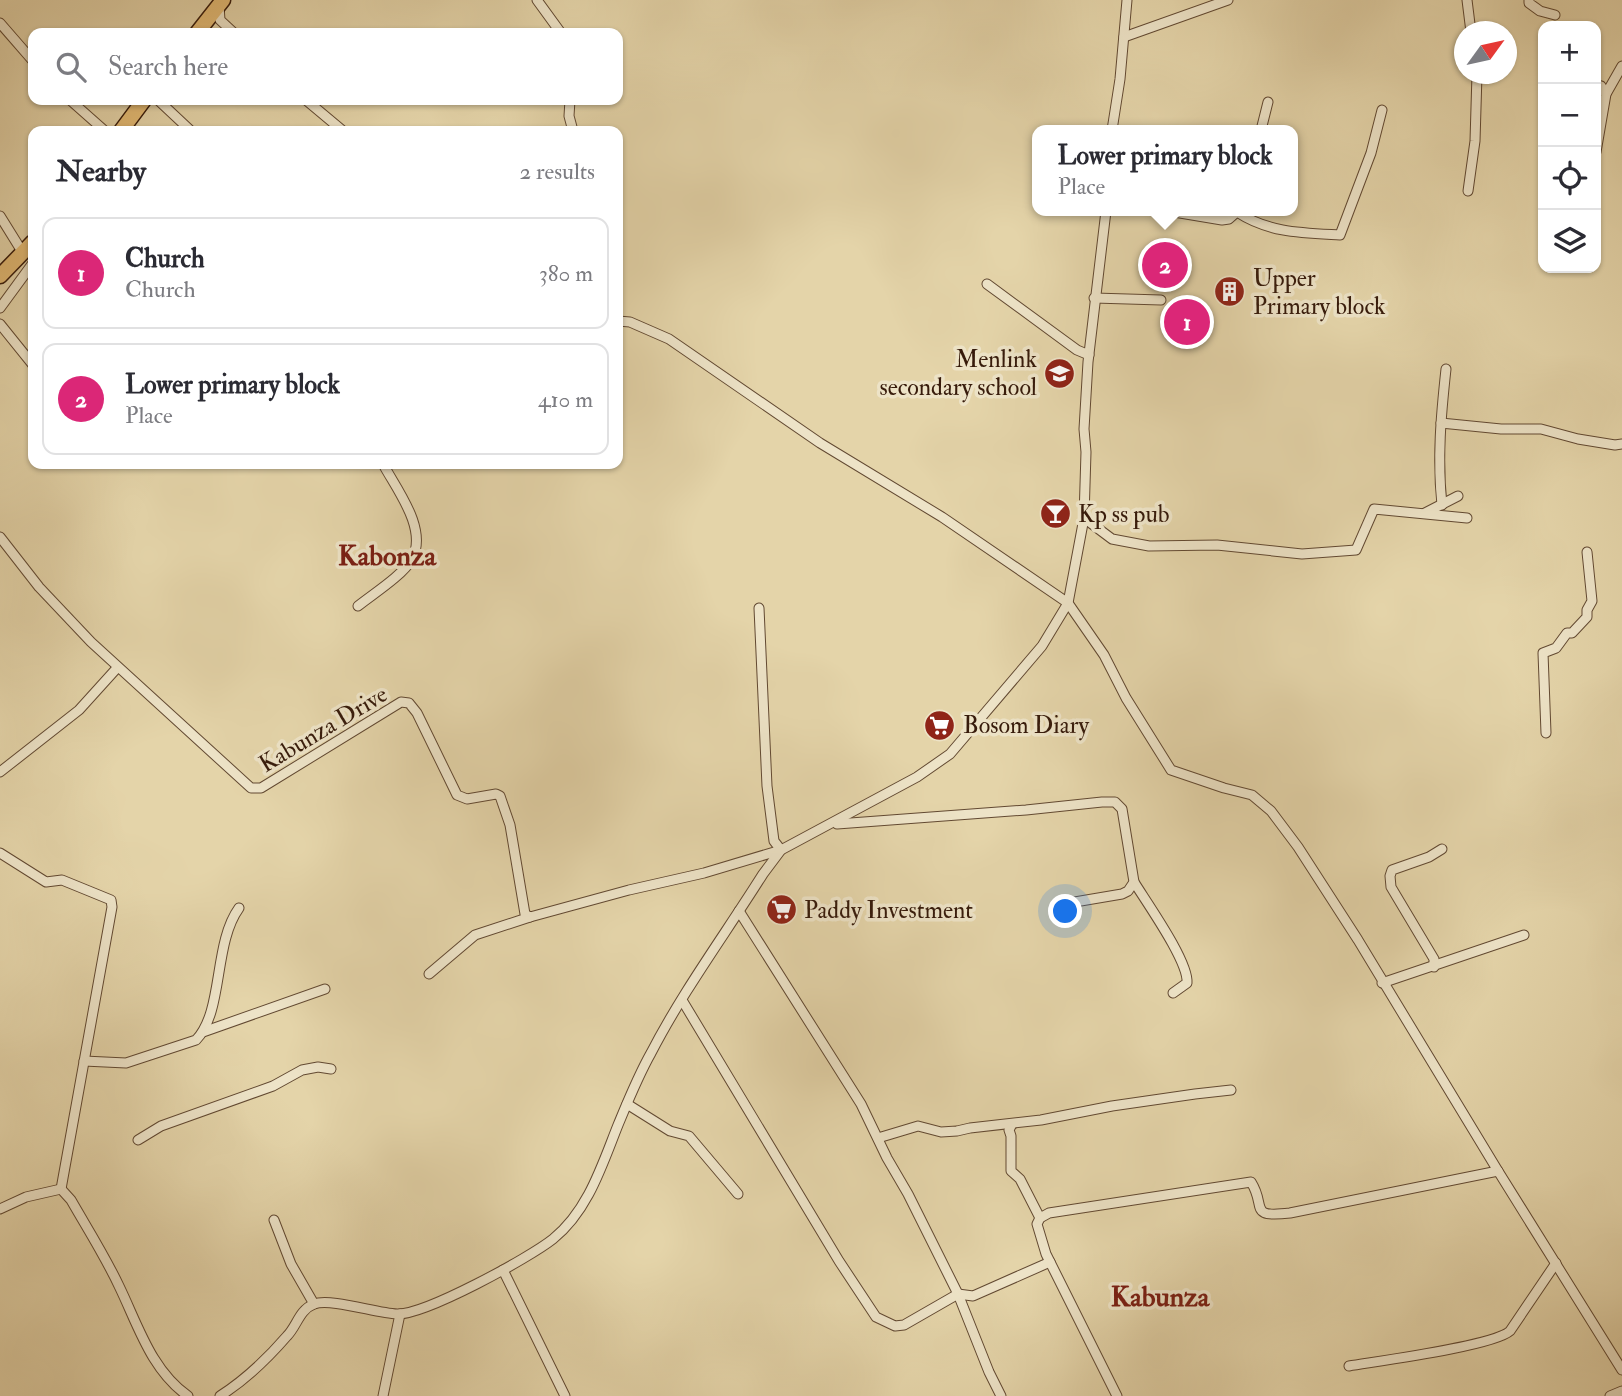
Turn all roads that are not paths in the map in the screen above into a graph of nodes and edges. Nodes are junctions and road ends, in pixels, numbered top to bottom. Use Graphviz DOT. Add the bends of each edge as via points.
graph roads {
  1 [pos="537,0"];
  2 [pos="1127,0"];
  3 [pos="1228,0"];
  4 [pos="1466,0"];
  5 [pos="1529,0"];
  6 [pos="221,2"];
  7 [pos="1555,15"];
  8 [pos="1469,21"];
  9 [pos="0,23"];
  10 [pos="201,28"];
  11 [pos="229,28"];
  12 [pos="557,28"];
  13 [pos="1124,37"];
  14 [pos="28,55"];
  15 [pos="1622,66"];
  16 [pos="1477,84"];
  17 [pos="1601,86"];
  18 [pos="1606,94"];
  19 [pos="1268,102"];
  20 [pos="76,105"];
  21 [pos="140,105"];
  22 [pos="163,105"];
  23 [pos="312,105"];
  24 [pos="570,105"];
  25 [pos="1382,110"];
  26 [pos="1113,125"];
  27 [pos="1262,125"];
  28 [pos="99,126"];
  29 [pos="125,126"];
  30 [pos="186,126"];
  31 [pos="337,126"];
  32 [pos="572,126"];
  33 [pos="1597,147"];
  34 [pos="1468,191"];
  35 [pos="0,216"];
  36 [pos="1105,216"];
  37 [pos="1198,216"];
  38 [pos="1233,216"];
  39 [pos="1243,216"];
  40 [pos="28,258"];
  41 [pos="0,276"];
  42 [pos="987,284"];
  43 [pos="1094,298"];
  44 [pos="1161,300"];
  45 [pos="0,308"];
  46 [pos="623,321"];
  47 [pos="0,324"];
  48 [pos="1089,355"];
  49 [pos="28,359"];
  50 [pos="1446,369"];
  51 [pos="1441,423"];
  52 [pos="1622,444"];
  53 [pos="386,469"];
  54 [pos="1458,496"];
  55 [pos="1442,505"];
  56 [pos="1424,514"];
  57 [pos="1467,517"];
  58 [pos="1084,518"];
  59 [pos="0,537"];
  60 [pos="1587,552"];
  61 [pos="1068,603"];
  62 [pos="358,606"];
  63 [pos="759,608"];
  64 [pos="117,668"];
  65 [pos="1546,733"];
  66 [pos="0,772"];
  67 [pos="831,824"];
  68 [pos="1443,849"];
  69 [pos="780,850"];
  70 [pos="0,853"];
  71 [pos="1134,882"];
  72 [pos="1057,905"];
  73 [pos="239,908"];
  74 [pos="739,911"];
  75 [pos="530,917"];
  76 [pos="1524,935"];
  77 [pos="1434,967"];
  78 [pos="429,974"];
  79 [pos="1382,983"];
  80 [pos="325,989"];
  81 [pos="1173,993"];
  82 [pos="682,1000"];
  83 [pos="203,1032"];
  84 [pos="84,1061"];
  85 [pos="331,1069"];
  86 [pos="1231,1090"];
  87 [pos="627,1104"];
  88 [pos="1012,1124"];
  89 [pos="878,1138"];
  90 [pos="138,1140"];
  91 [pos="1498,1171"];
  92 [pos="61,1189"];
  93 [pos="738,1194"];
  94 [pos="0,1209"];
  95 [pos="1040,1218"];
  96 [pos="274,1220"];
  97 [pos="1050,1262"];
  98 [pos="1556,1263"];
  99 [pos="503,1270"];
  100 [pos="958,1294"];
  101 [pos="314,1304"];
  102 [pos="400,1314"];
  103 [pos="1349,1366"];
  104 [pos="1622,1370"];
  105 [pos="1622,1391"];
  106 [pos="188,1396"];
  107 [pos="220,1396"];
  108 [pos="383,1396"];
  109 [pos="565,1396"];
  110 [pos="1001,1396"];
  111 [pos="1117,1396"];
  112 [pos="1610,1396"];
  1 -- 12 [label="street"];
  2 -- 13 [label="street"];
  3 -- 13 [label="street"];
  4 -- 8 [label="street"];
  5 -- 7 [label="street" via="1539,11"];
  6 -- 10 [label="main road"];
  6 -- 11 [label="street" via="220,20"];
  9 -- 14 [label="street"];
  13 -- 26 [label="street"];
  15 -- 18 [label="street"];
  16 -- 34 [label="street"];
  17 -- 18 [label="street"];
  18 -- 33 [label="street"];
  19 -- 27 [label="street"];
  20 -- 28 [label="street"];
  21 -- 29 [label="main road"];
  22 -- 30 [label="street"];
  23 -- 31 [label="street"];
  24 -- 32 [label="street"];
  25 -- 39 [label="street" via="1371,153 1339,235 1284,232"];
  35 -- 40 [label="street"];
  36 -- 43 [label="street"];
  37 -- 38 [label="street" via="1222,220"];
  40 -- 41 [label="main road"];
  40 -- 45 [label="street"];
  42 -- 48 [label="street"];
  43 -- 44 [label="street"];
  43 -- 48 [label="street"];
  46 -- 61 [label="street" via="669,339"];
  47 -- 49 [label="street"];
  48 -- 58 [label="street"];
  50 -- 51 [label="street"];
  51 -- 52 [label="street" via="1541,429"];
  51 -- 55 [label="street"];
  53 -- 62 [label="street" via="410,513 416,545 402,570"];
  54 -- 55 [label="street"];
  55 -- 56 [label="street"];
  56 -- 57 [label="street"];
  56 -- 58 [label="street" via="1374,509 1356,550 1302,554 1217,545 1149,546 1112,539"];
  58 -- 61 [label="street"];
  59 -- 64 [label="street, Kabunza Drive" via="59,610"];
  60 -- 65 [label="street" via="1592,601 1587,617 1556,648 1543,653"];
  61 -- 67 [label="street" via="1042,646 950,754"];
  61 -- 79 [label="street" via="1171,770 1252,795 1271,811"];
  63 -- 69 [label="street" via="767,786 774,841"];
  64 -- 66 [label="street" via="79,710"];
  64 -- 75 [label="street, Kabunza Drive" via="251,788 261,788 401,702 409,703 457,795 467,799 500,796 510,825 524,914"];
  67 -- 69 [label="street"];
  67 -- 71 [label="street" via="1115,802 1122,809"];
  68 -- 77 [label="street" via="1392,870 1390,876 1391,887"];
  69 -- 74 [label="street"];
  69 -- 75 [label="street"];
  70 -- 84 [label="street" via="46,882 62,880 111,900"];
  71 -- 72 [label="street" via="1122,894"];
  71 -- 81 [label="street" via="1188,977"];
  73 -- 83 [label="street" via="223,941"];
  74 -- 82 [label="street"];
  74 -- 89 [label="street"];
  75 -- 78 [label="street" via="475,935"];
  76 -- 77 [label="street"];
  77 -- 79 [label="street"];
  79 -- 91 [label="street"];
  80 -- 83 [label="street"];
  82 -- 87 [label="street"];
  82 -- 100 [label="street" via="876,1317 904,1325"];
  83 -- 84 [label="street" via="187,1044 126,1063"];
  84 -- 92 [label="street"];
  85 -- 90 [label="street" via="302,1070"];
  86 -- 88 [label="street"];
  87 -- 93 [label="street" via="670,1131 689,1136"];
  87 -- 99 [label="street" via="595,1183 571,1219 554,1238"];
  88 -- 89 [label="street" via="941,1132 918,1126"];
  88 -- 95 [label="street" via="1011,1171"];
  89 -- 100 [label="street"];
  91 -- 95 [label="street" via="1272,1215 1259,1209 1251,1182"];
  91 -- 98 [label="street"];
  92 -- 94 [label="street"];
  92 -- 106 [label="street" via="118,1284 147,1347"];
  95 -- 97 [label="street" via="1037,1224"];
  96 -- 101 [label="street" via="291,1264"];
  97 -- 100 [label="street" via="974,1296"];
  97 -- 111 [label="street"];
  98 -- 103 [label="street" via="1510,1331 1498,1339"];
  98 -- 104 [label="street"];
  99 -- 102 [label="street" via="417,1311"];
  99 -- 109 [label="street"];
  100 -- 110 [label="street"];
  101 -- 102 [label="street"];
  101 -- 107 [label="street" via="303,1311 290,1334"];
  102 -- 108 [label="street"];
  105 -- 112 [label="street"];
}
